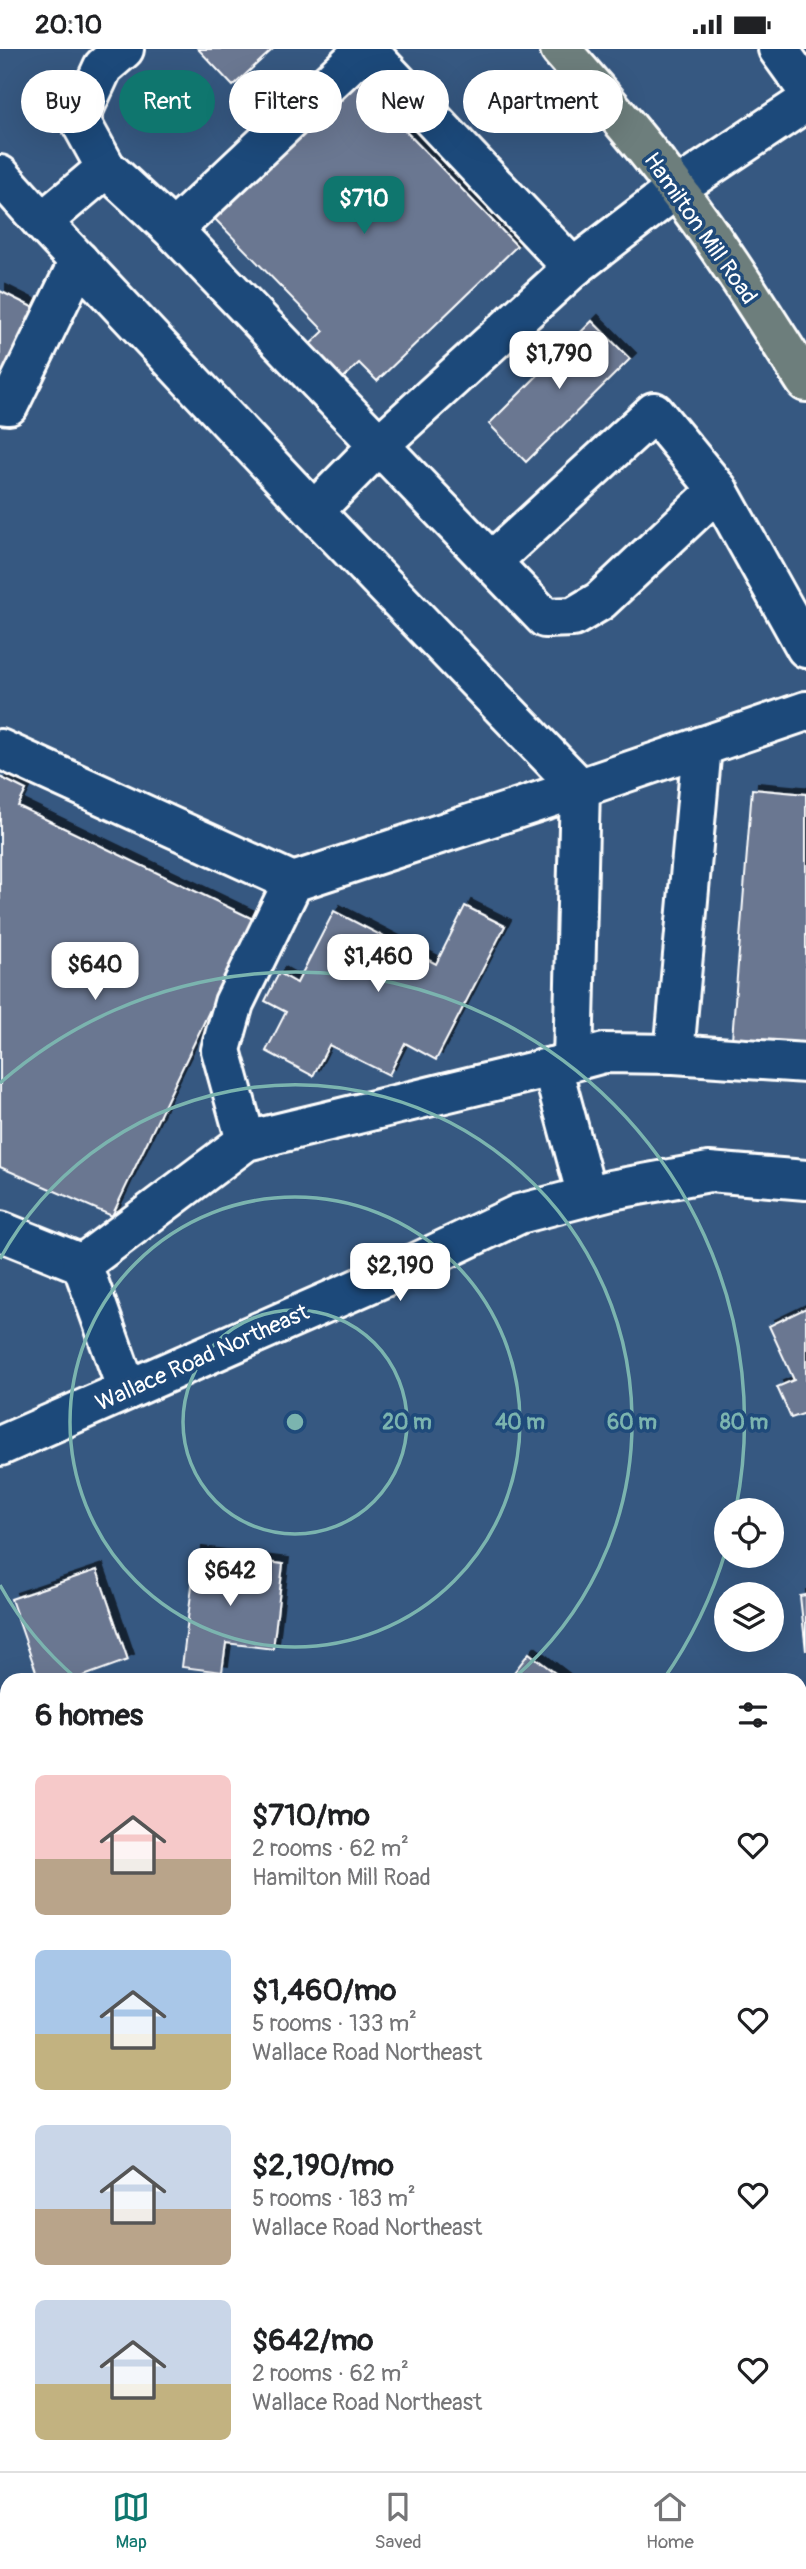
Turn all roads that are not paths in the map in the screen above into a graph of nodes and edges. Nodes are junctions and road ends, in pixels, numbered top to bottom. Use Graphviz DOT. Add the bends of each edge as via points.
graph roads {
  1 [pos="124,49"];
  2 [pos="365,49"];
  3 [pos="561,49"];
  4 [pos="778,49"];
  5 [pos="806,88"];
  6 [pos="806,102"];
  7 [pos="106,168"];
  8 [pos="0,175"];
  9 [pos="677,188"];
  10 [pos="42,222"];
  11 [pos="173,230"];
  12 [pos="79,261"];
  13 [pos="573,268"];
  14 [pos="806,382"];
  15 [pos="0,404"];
  16 [pos="379,445"];
  17 [pos="718,490"];
  18 [pos="314,511"];
  19 [pos="491,562"];
  20 [pos="806,648"];
  21 [pos="806,711"];
  22 [pos="702,746"];
  23 [pos="0,749"];
  24 [pos="580,788"];
  25 [pos="293,882"];
  26 [pos="674,1054"];
  27 [pos="806,1063"];
  28 [pos="563,1064"];
  29 [pos="246,1141"];
  30 [pos="806,1179"];
  31 [pos="587,1196"];
  32 [pos="0,1231"];
  33 [pos="82,1263"];
  34 [pos="127,1390"];
  35 [pos="0,1446"];
  1 -- 7 [label="street" via="103,67 79,119"];
  2 -- 11 [label="street"];
  2 -- 13 [label="street"];
  3 -- 9 [label="main road, Hamilton Mill Road"];
  4 -- 5 [label="street"];
  6 -- 9 [label="street"];
  7 -- 10 [label="street"];
  7 -- 11 [label="street"];
  8 -- 10 [label="street"];
  9 -- 13 [label="street"];
  9 -- 14 [label="main road, Hamilton Mill Road"];
  10 -- 12 [label="street"];
  11 -- 16 [label="street"];
  12 -- 15 [label="street" via="9,405"];
  12 -- 18 [label="street"];
  13 -- 16 [label="street"];
  16 -- 18 [label="street"];
  16 -- 19 [label="street"];
  17 -- 19 [label="street" via="600,601 573,617 545,618"];
  17 -- 19 [label="street" via="654,412"];
  17 -- 20 [label="street"];
  18 -- 24 [label="street"];
  21 -- 22 [label="street"];
  22 -- 24 [label="street"];
  22 -- 26 [label="street"];
  23 -- 25 [label="street"];
  24 -- 25 [label="street"];
  24 -- 28 [label="street"];
  25 -- 29 [label="street" via="234,1003 220,1050"];
  26 -- 27 [label="street"];
  26 -- 28 [label="street" via="604,1053"];
  28 -- 29 [label="street"];
  28 -- 31 [label="street"];
  29 -- 33 [label="street"];
  30 -- 31 [label="street, Wallace Road Northeast" via="709,1172"];
  31 -- 34 [label="street, Wallace Road Northeast" via="519,1214"];
  32 -- 33 [label="street"];
  33 -- 34 [label="street"];
  34 -- 35 [label="street, Wallace Road Northeast"];
}
